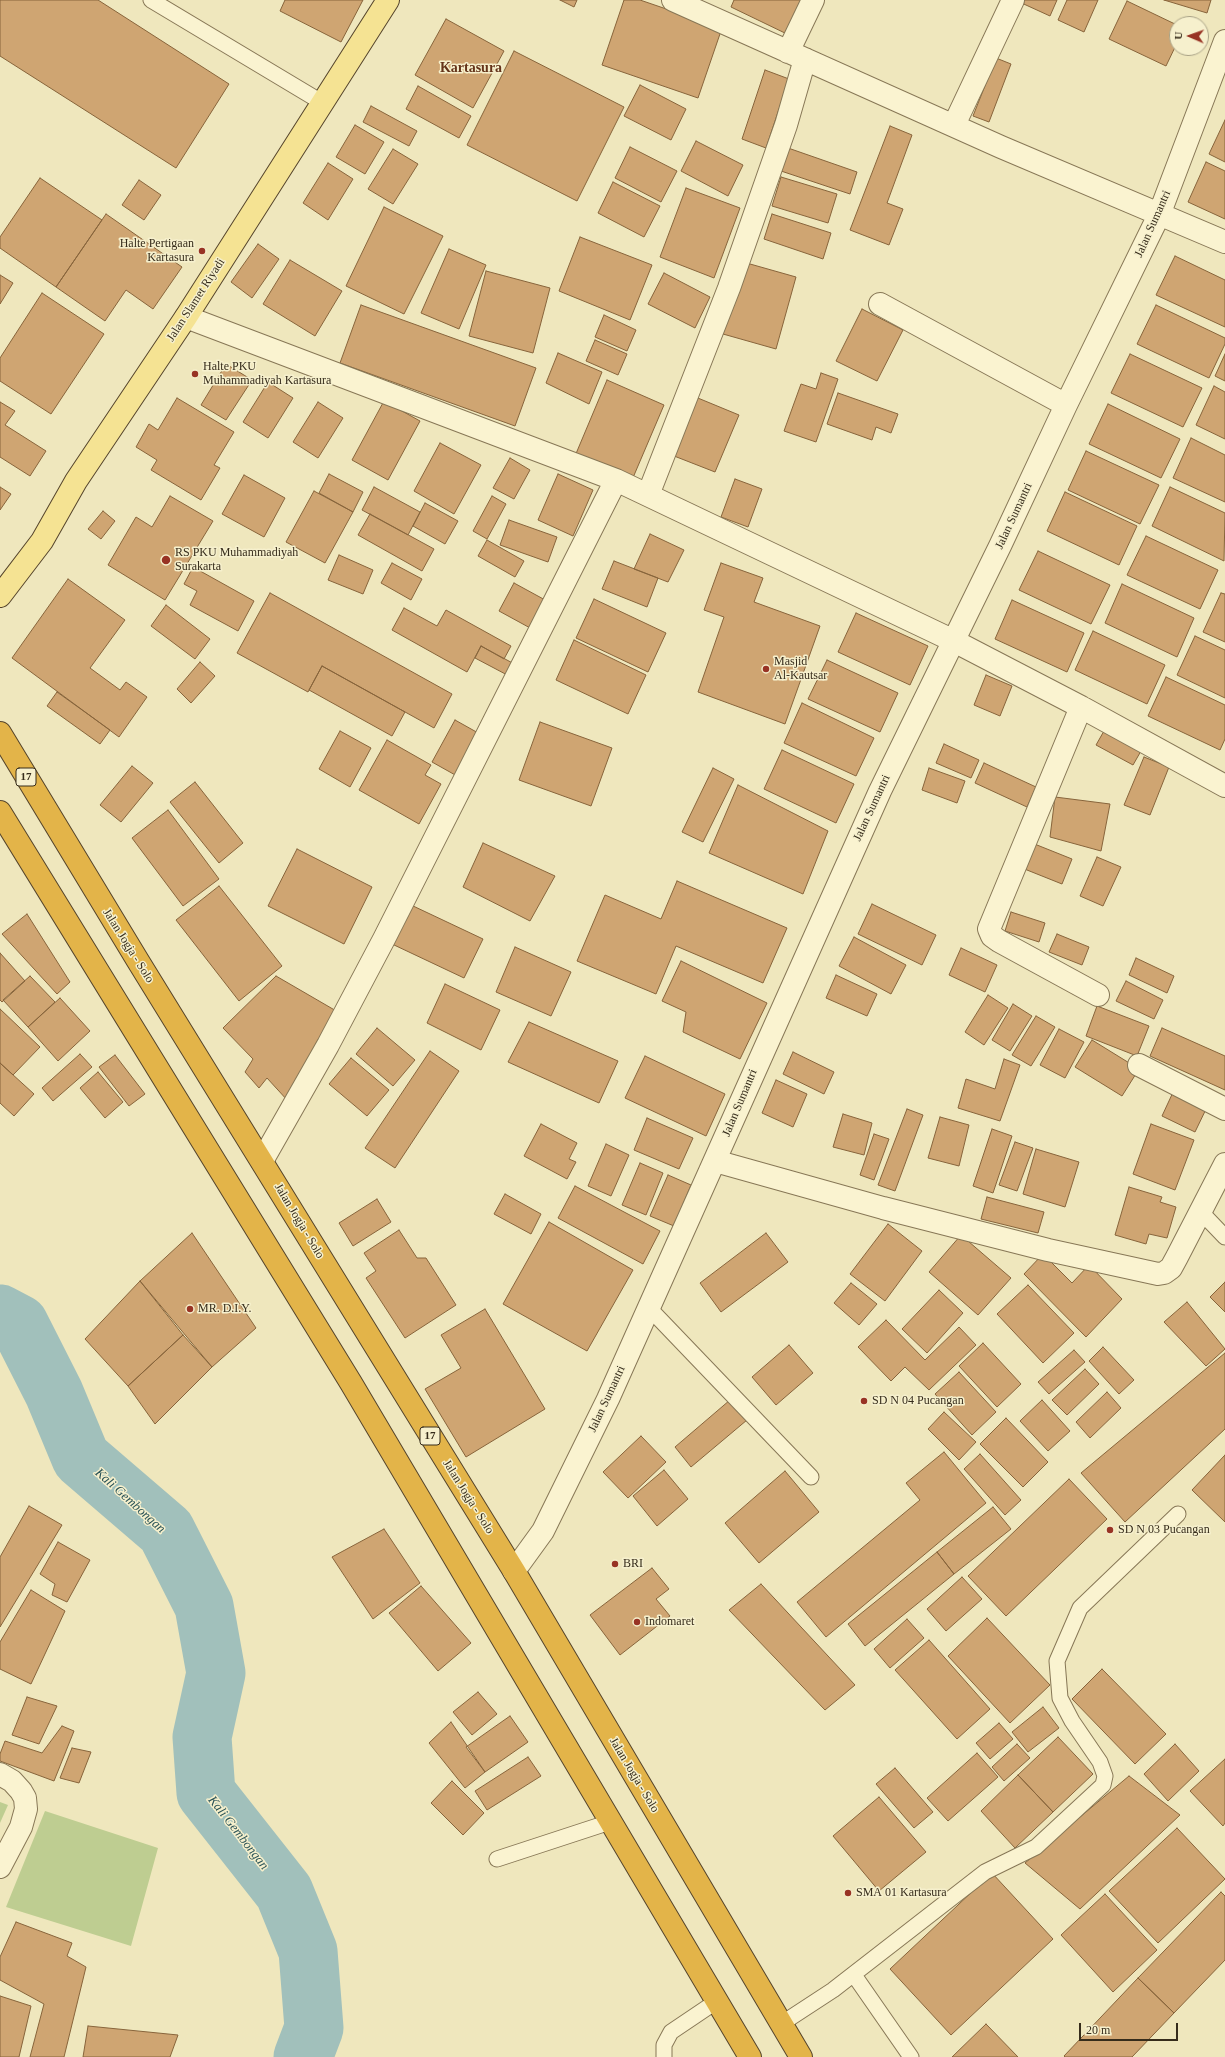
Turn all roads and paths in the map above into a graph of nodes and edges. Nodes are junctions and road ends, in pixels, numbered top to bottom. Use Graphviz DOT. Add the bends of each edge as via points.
graph roads {
  1 [pos="151,0"];
  2 [pos="388,0"];
  3 [pos="673,0"];
  4 [pos="814,0"];
  5 [pos="1013,0"];
  6 [pos="1225,41"];
  7 [pos="796,55"];
  8 [pos="323,103"];
  9 [pos="954,125"];
  10 [pos="1159,215"];
  11 [pos="1225,242"];
  12 [pos="880,304"];
  13 [pos="186,317"];
  14 [pos="1066,404"];
  15 [pos="616,480"];
  16 [pos="648,495"];
  17 [pos="0,596"];
  18 [pos="954,640"];
  19 [pos="1081,707"];
  20 [pos="0,733"];
  21 [pos="1225,786"];
  22 [pos="0,812"];
  23 [pos="1098,994"];
  24 [pos="1139,1065"];
  25 [pos="1225,1110"];
  26 [pos="262,1160"];
  27 [pos="715,1161"];
  28 [pos="1225,1164"];
  29 [pos="1201,1212"];
  30 [pos="1225,1237"];
  31 [pos="649,1308"];
  32 [pos="811,1477"];
  33 [pos="1178,1514"];
  34 [pos="514,1571"];
  35 [pos="0,1774"];
  36 [pos="610,1822"];
  37 [pos="498,1858"];
  38 [pos="0,1868"];
  39 [pos="854,1975"];
  40 [pos="717,2001"];
  41 [pos="781,2024"];
  42 [pos="664,2057"];
  43 [pos="750,2057"];
  44 [pos="801,2057"];
  45 [pos="911,2057"];
  1 -- 8 [label="lane"];
  2 -- 8 [label="main road, Jalan Slamet Riyadi"];
  3 -- 7 [label="street"];
  4 -- 7 [label="street"];
  5 -- 9 [label="street"];
  6 -- 10 [label="street, Jalan Sumantri"];
  7 -- 9 [label="street"];
  7 -- 16 [label="street" via="786,125 729,288"];
  8 -- 13 [label="main road, Jalan Slamet Riyadi"];
  9 -- 10 [label="street"];
  10 -- 11 [label="street"];
  10 -- 14 [label="street, Jalan Sumantri"];
  12 -- 14 [label="street"];
  13 -- 15 [label="street"];
  13 -- 17 [label="main road, Jalan Slamet Riyadi" via="76,481 42,541"];
  14 -- 18 [label="street, Jalan Sumantri"];
  15 -- 16 [label="street"];
  15 -- 26 [label="street" via="384,939"];
  16 -- 18 [label="street"];
  18 -- 19 [label="street"];
  18 -- 27 [label="street, Jalan Sumantri" via="880,791"];
  19 -- 21 [label="street"];
  19 -- 23 [label="street" via="990,929 992,936 999,942"];
  20 -- 26 [label="highway, Jalan Jogja - Solo / 17"];
  22 -- 36 [label="highway" via="351,1383"];
  24 -- 25 [label="street"];
  26 -- 34 [label="highway, Jalan Jogja - Solo / 17" via="384,1363"];
  27 -- 29 [label="street" via="883,1208 1147,1273 1164,1273 1170,1268"];
  27 -- 31 [label="street, Jalan Sumantri"];
  28 -- 29 [label="street"];
  29 -- 30 [label="lane"];
  31 -- 32 [label="lane"];
  31 -- 34 [label="street, Jalan Sumantri" via="608,1399 543,1531"];
  33 -- 39 [label="lane" via="1080,1608 1057,1660 1060,1698 1072,1721 1100,1762 1105,1776 1103,1785 1036,1847 985,1872"];
  34 -- 41 [label="highway, Jalan Jogja - Solo / 17"];
  35 -- 38 [label="street" via="12,1780 24,1795 26,1809 21,1827"];
  36 -- 37 [label="lane"];
  36 -- 40 [label="highway"];
  39 -- 41 [label="lane"];
  39 -- 45 [label="lane"];
  40 -- 42 [label="lane" via="671,2032 664,2045"];
  40 -- 43 [label="highway"];
  41 -- 44 [label="highway, Jalan Jogja - Solo / 17"];
}
